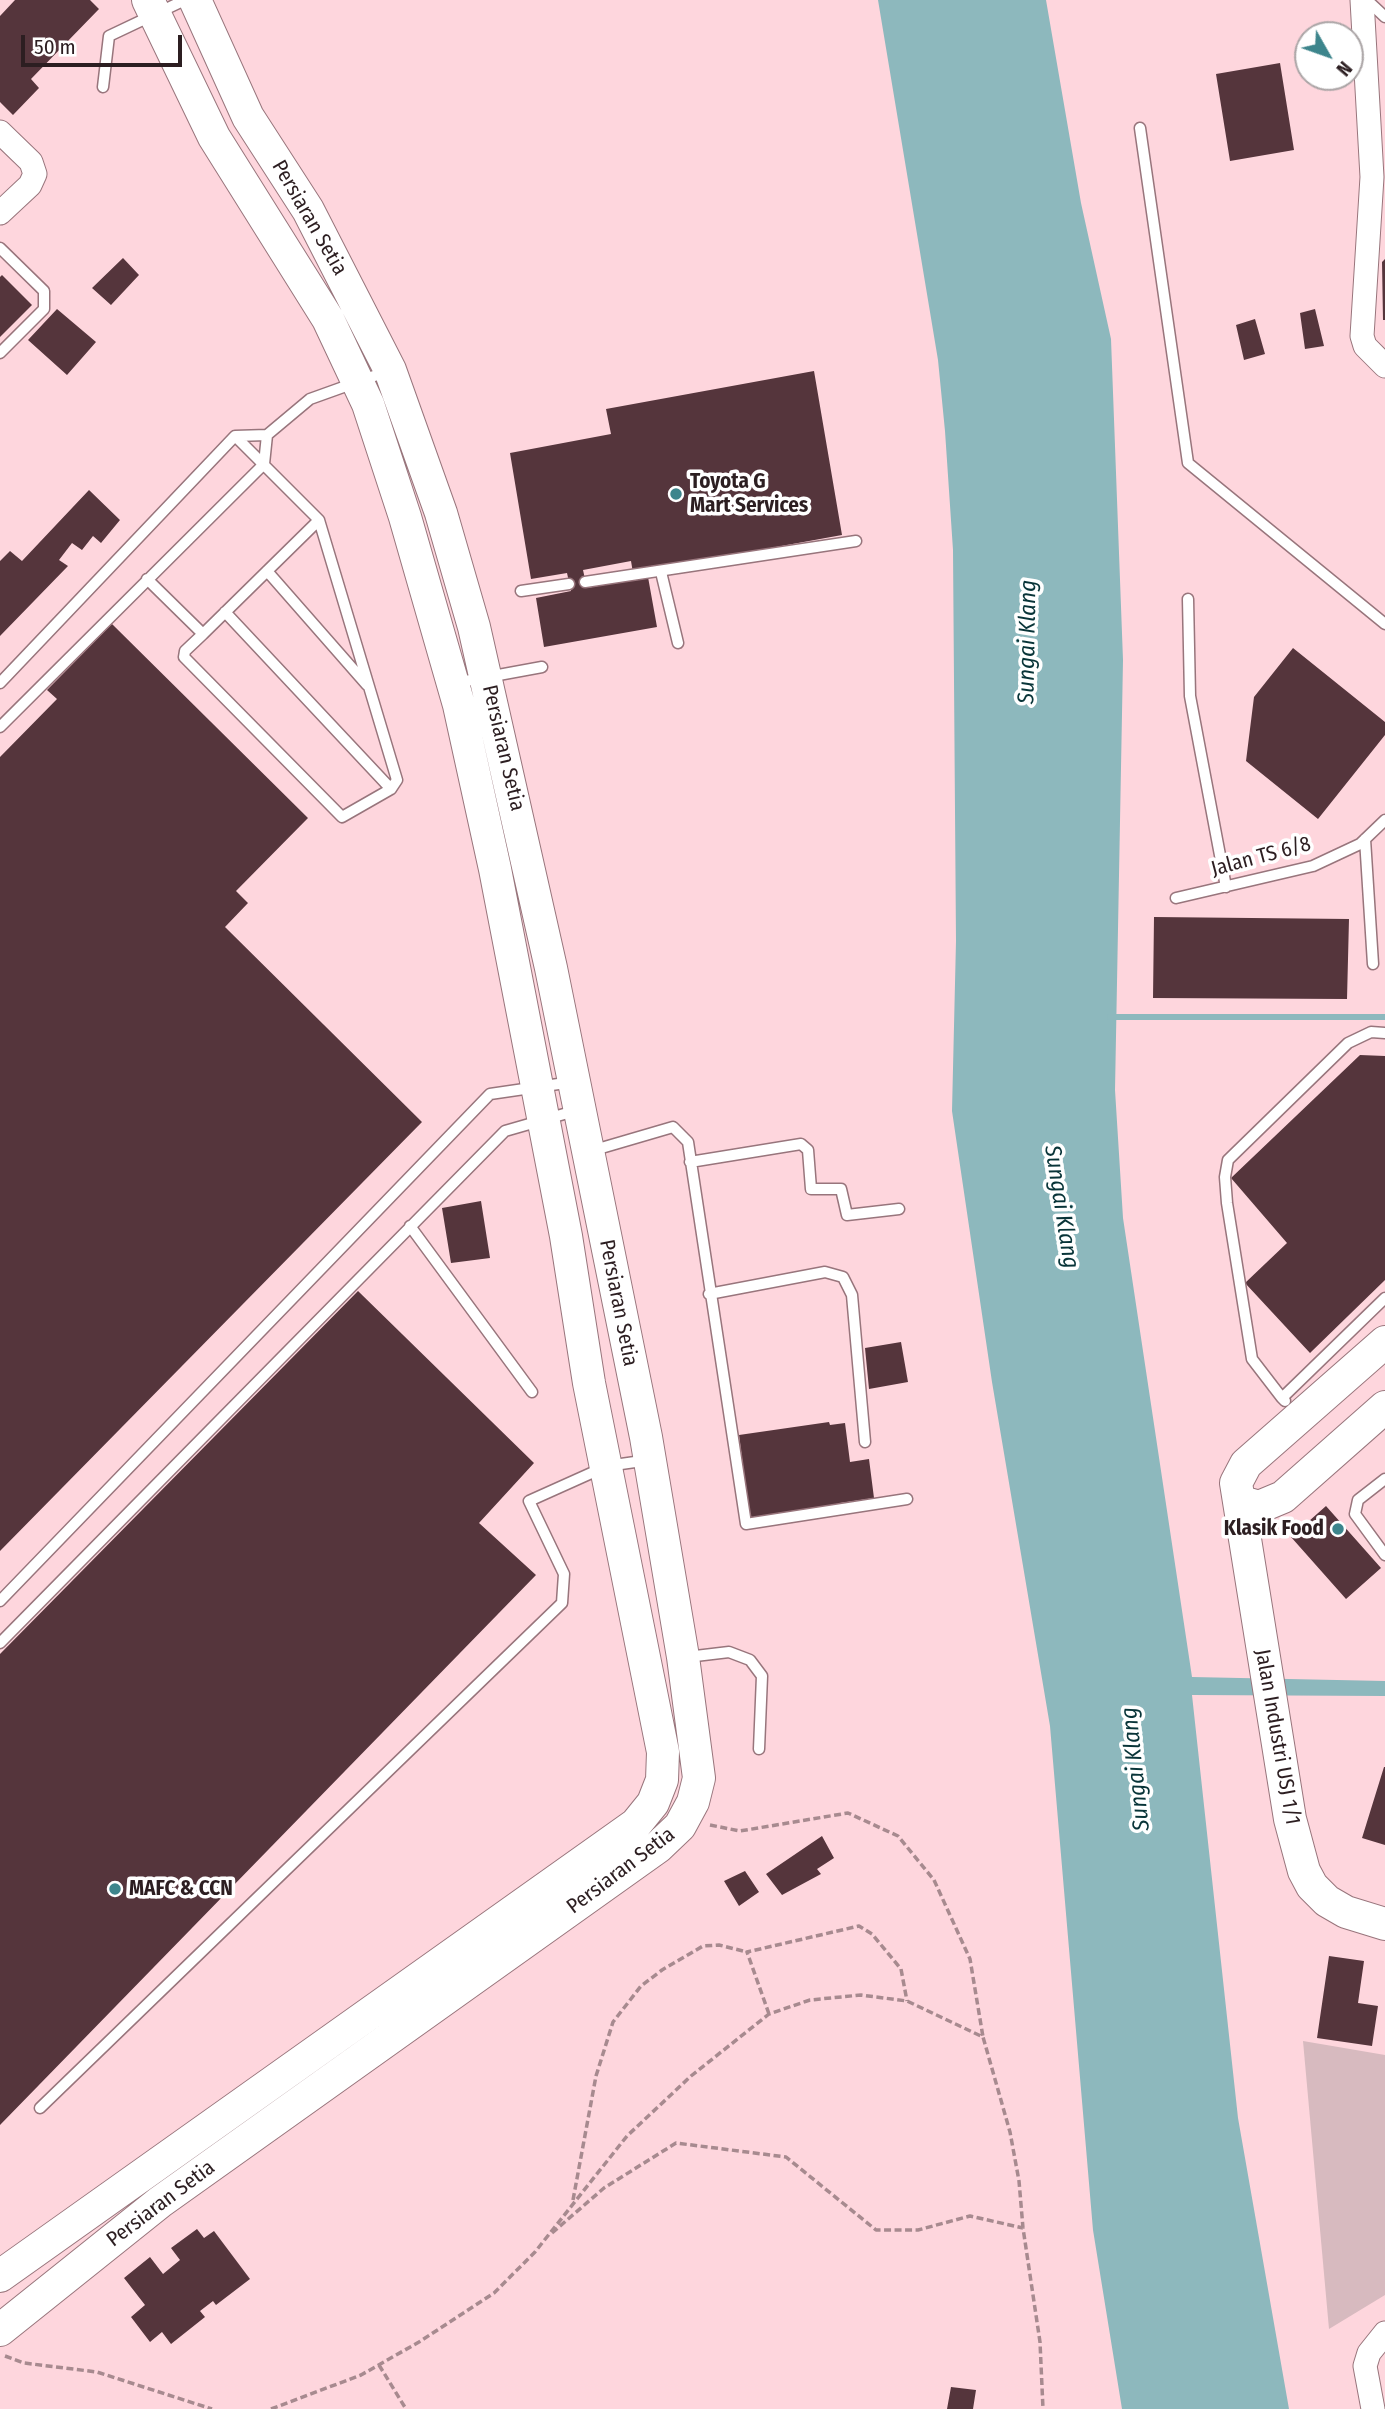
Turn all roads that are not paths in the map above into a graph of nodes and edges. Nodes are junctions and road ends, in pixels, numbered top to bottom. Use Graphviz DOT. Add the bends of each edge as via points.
graph roads {
  1 [pos="185,0"];
  2 [pos="195,0"];
  3 [pos="1365,0"];
  4 [pos="151,7"];
  5 [pos="1385,16"];
  6 [pos="103,87"];
  7 [pos="1140,128"];
  8 [pos="0,132"];
  9 [pos="1379,183"];
  10 [pos="0,213"];
  11 [pos="0,248"];
  12 [pos="0,353"];
  13 [pos="1385,366"];
  14 [pos="390,370"];
  15 [pos="357,381"];
  16 [pos="267,435"];
  17 [pos="235,436"];
  18 [pos="264,464"];
  19 [pos="319,520"];
  20 [pos="856,541"];
  21 [pos="267,571"];
  22 [pos="661,572"];
  23 [pos="147,579"];
  24 [pos="586,582"];
  25 [pos="569,584"];
  26 [pos="521,591"];
  27 [pos="1188,599"];
  28 [pos="225,612"];
  29 [pos="1385,624"];
  30 [pos="203,634"];
  31 [pos="678,643"];
  32 [pos="542,667"];
  33 [pos="486,677"];
  34 [pos="0,683"];
  35 [pos="453,684"];
  36 [pos="370,688"];
  37 [pos="0,727"];
  38 [pos="391,789"];
  39 [pos="1385,820"];
  40 [pos="1365,839"];
  41 [pos="1226,887"];
  42 [pos="1176,898"];
  43 [pos="1373,964"];
  44 [pos="1385,1033"];
  45 [pos="578,1096"];
  46 [pos="538,1104"];
  47 [pos="589,1152"];
  48 [pos="690,1162"];
  49 [pos="900,1209"];
  50 [pos="410,1227"];
  51 [pos="709,1294"];
  52 [pos="1385,1298"];
  53 [pos="1385,1342"];
  54 [pos="532,1392"];
  55 [pos="1292,1406"];
  56 [pos="1385,1407"];
  57 [pos="865,1442"];
  58 [pos="650,1460"];
  59 [pos="607,1466"];
  60 [pos="1385,1479"];
  61 [pos="907,1499"];
  62 [pos="1241,1502"];
  63 [pos="1385,1555"];
  64 [pos="0,1601"];
  65 [pos="0,1643"];
  66 [pos="683,1657"];
  67 [pos="759,1749"];
  68 [pos="657,1794"];
  69 [pos="687,1813"];
  70 [pos="1385,1924"];
  71 [pos="40,2108"];
  72 [pos="0,2276"];
  73 [pos="0,2330"];
  74 [pos="1385,2333"];
  75 [pos="1373,2409"];
  1 -- 4 [label="lane"];
  2 -- 14 [label="street, Persiaran Setia" via="248,117 308,210"];
  3 -- 5 [label="lane"];
  3 -- 9 [label="street"];
  4 -- 6 [label="lane" via="109,36"];
  4 -- 15 [label="street, Persiaran Setia" via="214,137 328,319"];
  7 -- 29 [label="lane" via="1188,463"];
  8 -- 10 [label="street" via="31,162 35,174 30,185"];
  9 -- 13 [label="street" via="1362,336 1365,346"];
  11 -- 12 [label="lane" via="44,291 44,309"];
  14 -- 15 [label="lane"];
  14 -- 33 [label="street, Persiaran Setia" via="441,513"];
  15 -- 16 [label="lane" via="310,399"];
  15 -- 35 [label="street, Persiaran Setia" via="405,517"];
  16 -- 17 [label="lane"];
  16 -- 18 [label="lane"];
  17 -- 18 [label="lane"];
  17 -- 34 [label="lane"];
  18 -- 19 [label="lane"];
  18 -- 23 [label="lane"];
  19 -- 21 [label="lane"];
  19 -- 36 [label="lane"];
  20 -- 22 [label="lane"];
  21 -- 28 [label="lane"];
  21 -- 36 [label="lane"];
  22 -- 24 [label="lane"];
  22 -- 31 [label="lane"];
  23 -- 30 [label="lane"];
  23 -- 37 [label="lane"];
  25 -- 26 [label="lane"];
  27 -- 41 [label="lane" via="1190,696"];
  28 -- 30 [label="lane"];
  28 -- 38 [label="lane"];
  30 -- 38 [label="lane" via="184,657 342,817"];
  32 -- 33 [label="lane"];
  33 -- 35 [label="lane"];
  33 -- 45 [label="street, Persiaran Setia"];
  35 -- 46 [label="street, Persiaran Setia" via="495,869"];
  36 -- 38 [label="lane" via="397,780"];
  39 -- 40 [label="lane, Jalan TS 6/8"];
  40 -- 41 [label="lane, Jalan TS 6/8" via="1313,866"];
  40 -- 43 [label="lane"];
  41 -- 42 [label="lane, Jalan TS 6/8"];
  44 -- 55 [label="lane" via="1370,1032 1348,1043 1228,1160 1227,1203 1252,1359"];
  45 -- 46 [label="lane"];
  45 -- 46 [label="lane"];
  45 -- 47 [label="street, Persiaran Setia"];
  46 -- 50 [label="lane"];
  46 -- 59 [label="street, Persiaran Setia"];
  46 -- 64 [label="lane" via="490,1094"];
  47 -- 48 [label="lane" via="673,1127 688,1142"];
  47 -- 58 [label="street, Persiaran Setia"];
  48 -- 49 [label="lane" via="801,1144 808,1150 811,1189 841,1189 847,1215"];
  48 -- 51 [label="lane"];
  50 -- 54 [label="lane"];
  50 -- 65 [label="lane"];
  51 -- 57 [label="lane" via="825,1272 843,1277 852,1295"];
  51 -- 61 [label="lane" via="746,1524"];
  52 -- 55 [label="lane"];
  53 -- 55 [label="street, Jalan Industri USJ 1/1"];
  55 -- 62 [label="street, Jalan Industri USJ 1/1" via="1246,1464 1236,1483"];
  56 -- 62 [label="street" via="1283,1497 1259,1507"];
  58 -- 59 [label="lane"];
  58 -- 66 [label="street, Persiaran Setia"];
  59 -- 68 [label="street, Persiaran Setia" via="663,1752"];
  59 -- 71 [label="lane" via="529,1501 564,1574 562,1603"];
  60 -- 63 [label="lane" via="1358,1500 1355,1514"];
  62 -- 70 [label="street, Jalan Industri USJ 1/1" via="1290,1819 1304,1871 1327,1901"];
  66 -- 67 [label="lane" via="729,1652 750,1660 762,1676"];
  66 -- 69 [label="street, Persiaran Setia" via="699,1778"];
  68 -- 69 [label="street"];
  68 -- 72 [label="street, Persiaran Setia" via="636,1824"];
  69 -- 73 [label="street, Persiaran Setia" via="658,1847 160,2202"];
  74 -- 75 [label="street" via="1368,2353 1366,2382"];
}
